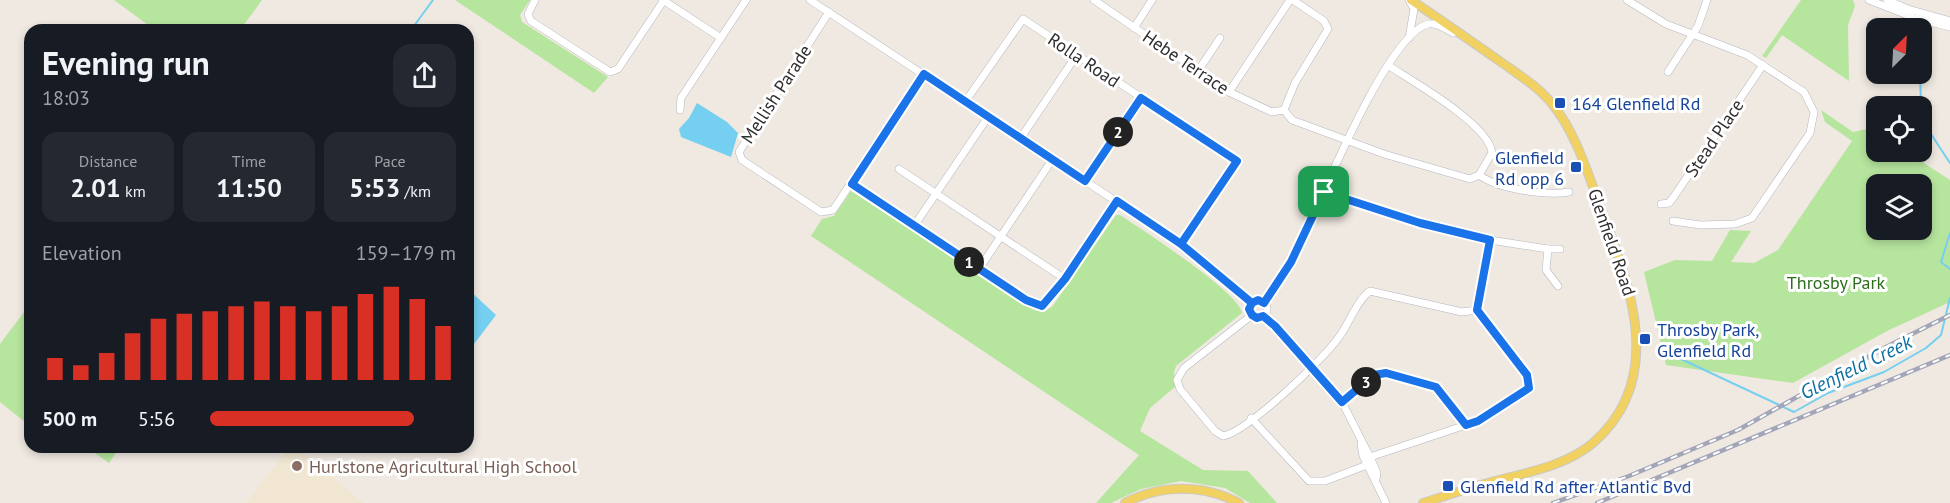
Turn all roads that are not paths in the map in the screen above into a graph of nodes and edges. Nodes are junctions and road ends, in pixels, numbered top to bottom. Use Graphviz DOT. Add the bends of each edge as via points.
graph roads {
  1 [pos="536,0"];
  2 [pos="663,0"];
  3 [pos="746,0"];
  4 [pos="810,0"];
  5 [pos="1094,0"];
  6 [pos="1152,0"];
  7 [pos="1292,0"];
  8 [pos="1410,0"];
  9 [pos="1627,0"];
  10 [pos="1707,0"];
  11 [pos="1869,0"];
  12 [pos="1887,0"];
  13 [pos="829,12"];
  14 [pos="1950,21"];
  15 [pos="1950,27"];
  16 [pos="1134,28"];
  17 [pos="1694,34"];
  18 [pos="721,38"];
  19 [pos="1220,38"];
  20 [pos="1409,38"];
  21 [pos="1474,43"];
  22 [pos="1076,56"];
  23 [pos="1763,65"];
  24 [pos="1389,66"];
  25 [pos="1198,71"];
  26 [pos="1668,72"];
  27 [pos="924,74"];
  28 [pos="1229,92"];
  29 [pos="1141,98"];
  30 [pos="965,102"];
  31 [pos="680,110"];
  32 [pos="1284,110"];
  33 [pos="988,117"];
  34 [pos="1020,139"];
  35 [pos="1346,141"];
  36 [pos="1052,160"];
  37 [pos="899,169"];
  38 [pos="1479,176"];
  39 [pos="1085,181"];
  40 [pos="852,184"];
  41 [pos="1324,192"];
  42 [pos="1569,192"];
  43 [pos="937,193"];
  44 [pos="1117,201"];
  45 [pos="1661,204"];
  46 [pos="1673,222"];
  47 [pos="914,226"];
  48 [pos="1002,236"];
  49 [pos="1490,240"];
  50 [pos="1181,244"];
  51 [pos="1548,249"];
  52 [pos="1560,249"];
  53 [pos="979,269"];
  54 [pos="1065,279"];
  55 [pos="1558,286"];
  56 [pos="1252,303"];
  57 [pos="1264,303"];
  58 [pos="1477,310"];
  59 [pos="1252,315"];
  60 [pos="1263,316"];
  61 [pos="1313,368"];
  62 [pos="1342,402"];
  63 [pos="1251,418"];
  64 [pos="1466,425"];
  65 [pos="1361,444"];
  66 [pos="1370,457"];
  67 [pos="1366,465"];
  68 [pos="1376,479"];
  69 [pos="1125,503"];
  70 [pos="1239,503"];
  71 [pos="1386,503"];
  72 [pos="1423,503"];
  1 -- 2 [label="street" via="528,14 531,21 610,72 618,69"];
  2 -- 18 [label="street"];
  3 -- 18 [label="street"];
  4 -- 13 [label="street"];
  5 -- 16 [label="street, Hebe Terrace"];
  6 -- 16 [label="street"];
  7 -- 28 [label="street"];
  7 -- 32 [label="street" via="1324,21 1328,29 1295,83"];
  8 -- 20 [label="street" via="1414,9"];
  8 -- 21 [label="main road, Glenfield Road"];
  9 -- 17 [label="street" via="1666,24"];
  10 -- 17 [label="street"];
  11 -- 15 [label="street"];
  12 -- 14 [label="street"];
  13 -- 27 [label="street"];
  13 -- 40 [label="street, Mellish Parade" via="739,156 822,212 833,210"];
  16 -- 25 [label="street, Hebe Terrace"];
  17 -- 23 [label="street" via="1741,51"];
  17 -- 26 [label="street"];
  18 -- 31 [label="street" via="681,98"];
  19 -- 25 [label="street"];
  20 -- 21 [label="street" via="1432,23"];
  20 -- 24 [label="street"];
  21 -- 72 [label="main road, Glenfield Road" via="1544,94 1567,127 1626,278 1636,329 1636,358 1623,404 1610,425 1587,448 1555,464"];
  22 -- 29 [label="street, Rolla Road"];
  22 -- 30 [label="street, Rolla Road" via="1023,19"];
  22 -- 34 [label="street"];
  23 -- 45 [label="street, Stead Place" via="1674,198"];
  23 -- 46 [label="street" via="1809,99 1814,111 1810,133 1747,221 1700,225"];
  24 -- 35 [label="street"];
  24 -- 38 [label="street" via="1466,117 1488,142 1492,153"];
  25 -- 28 [label="street, Hebe Terrace"];
  27 -- 30 [label="street"];
  27 -- 40 [label="street, Mellish Parade"];
  28 -- 32 [label="street, Hebe Terrace" via="1272,112"];
  29 -- 39 [label="street"];
  29 -- 50 [label="street, Rolla Road" via="1237,161"];
  30 -- 33 [label="street"];
  32 -- 35 [label="street" via="1292,120"];
  33 -- 34 [label="street"];
  33 -- 43 [label="street"];
  34 -- 36 [label="street"];
  35 -- 38 [label="street" via="1470,179"];
  35 -- 41 [label="street"];
  36 -- 39 [label="street"];
  36 -- 48 [label="street"];
  37 -- 43 [label="street"];
  38 -- 42 [label="street" via="1495,184 1552,194"];
  39 -- 44 [label="street"];
  40 -- 47 [label="street"];
  41 -- 49 [label="street" via="1420,223"];
  41 -- 57 [label="street" via="1291,262"];
  43 -- 47 [label="street"];
  43 -- 48 [label="street"];
  44 -- 50 [label="street"];
  44 -- 54 [label="street"];
  47 -- 53 [label="street"];
  48 -- 53 [label="street"];
  48 -- 54 [label="street"];
  49 -- 51 [label="street"];
  49 -- 58 [label="street"];
  50 -- 56 [label="street"];
  51 -- 52 [label="street"];
  51 -- 55 [label="street" via="1546,270"];
  53 -- 54 [label="street" via="1037,304 1045,304"];
  56 -- 57 [label="street"];
  56 -- 59 [label="street"];
  57 -- 60 [label="street" via="1267,310"];
  58 -- 61 [label="street" via="1462,312 1370,291"];
  58 -- 64 [label="street" via="1527,375 1529,388"];
  59 -- 60 [label="street"];
  59 -- 63 [label="street" via="1184,368 1177,380 1180,389 1218,434 1227,435"];
  60 -- 61 [label="street"];
  61 -- 62 [label="street"];
  61 -- 63 [label="street"];
  62 -- 64 [label="street" via="1374,375 1386,373 1436,387"];
  62 -- 65 [label="street"];
  63 -- 67 [label="street" via="1309,481 1325,481"];
  64 -- 66 [label="street"];
  65 -- 66 [label="street"];
  65 -- 67 [label="street"];
  66 -- 68 [label="street"];
  67 -- 68 [label="street"];
  68 -- 71 [label="street"];
  69 -- 70 [label="main road" via="1156,491 1186,488"];
}
